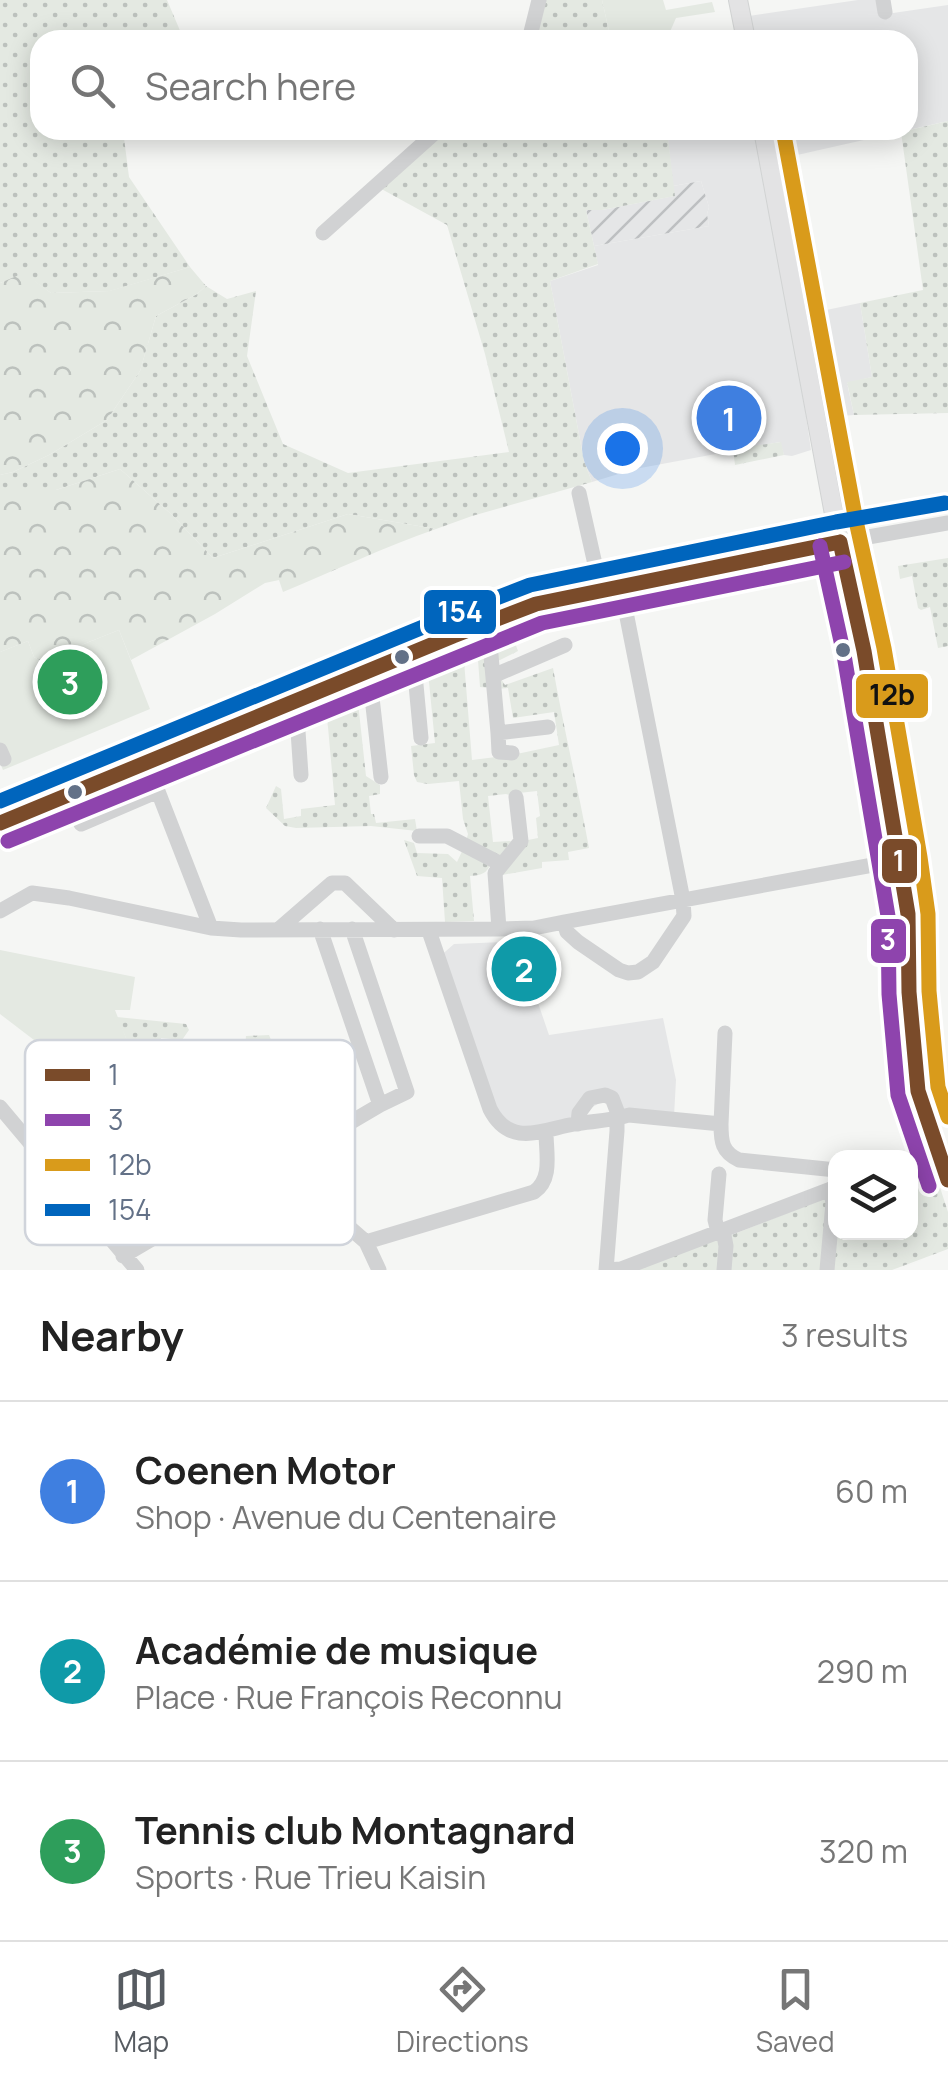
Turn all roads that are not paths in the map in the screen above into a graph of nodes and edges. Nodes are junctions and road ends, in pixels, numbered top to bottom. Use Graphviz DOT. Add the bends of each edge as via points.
graph roads {
  1 [pos="539,0"];
  2 [pos="738,0"];
  3 [pos="532,30"];
  4 [pos="744,30"];
  5 [pos="427,140"];
  6 [pos="764,140"];
  7 [pos="324,233"];
  8 [pos="579,493"];
  9 [pos="948,522"];
  10 [pos="840,542"];
  11 [pos="620,587"];
  12 [pos="601,591"];
  13 [pos="488,622"];
  14 [pos="565,644"];
  15 [pos="413,653"];
  16 [pos="369,671"];
  17 [pos="493,676"];
  18 [pos="296,702"];
  19 [pos="548,726"];
  20 [pos="498,732"];
  21 [pos="422,738"];
  22 [pos="512,753"];
  23 [pos="147,763"];
  24 [pos="301,775"];
  25 [pos="381,777"];
  26 [pos="158,792"];
  27 [pos="516,797"];
  28 [pos="0,823"];
  29 [pos="80,824"];
  30 [pos="419,836"];
  31 [pos="900,860"];
  32 [pos="501,864"];
  33 [pos="684,900"];
  34 [pos="0,911"];
  35 [pos="564,922"];
  36 [pos="211,928"];
  37 [pos="279,929"];
  38 [pos="320,929"];
  39 [pos="352,929"];
  40 [pos="394,930"];
  41 [pos="499,930"];
  42 [pos="429,931"];
  43 [pos="725,1033"];
  44 [pos="380,1105"];
  45 [pos="0,1107"];
  46 [pos="617,1119"];
  47 [pos="355,1120"];
  48 [pos="578,1124"];
  49 [pos="722,1124"];
  50 [pos="546,1132"];
  51 [pos="25,1137"];
  52 [pos="941,1160"];
  53 [pos="828,1169"];
  54 [pos="918,1169"];
  55 [pos="719,1174"];
  56 [pos="948,1180"];
  57 [pos="828,1190"];
  58 [pos="720,1231"];
  59 [pos="355,1232"];
  60 [pos="829,1240"];
  61 [pos="366,1242"];
  62 [pos="115,1245"];
  63 [pos="142,1245"];
  64 [pos="124,1256"];
  65 [pos="136,1270"];
  66 [pos="379,1270"];
  67 [pos="606,1270"];
  68 [pos="724,1270"];
  69 [pos="827,1270"];
  1 -- 3 [label="street"];
  2 -- 4 [label="main road"];
  5 -- 7 [label="street"];
  6 -- 10 [label="main road"];
  8 -- 12 [label="street"];
  9 -- 10 [label="street"];
  10 -- 11 [label="street"];
  10 -- 31 [label="main road"];
  11 -- 12 [label="street"];
  11 -- 33 [label="street"];
  12 -- 13 [label="street"];
  13 -- 15 [label="street"];
  13 -- 17 [label="street"];
  14 -- 17 [label="street"];
  15 -- 16 [label="street"];
  15 -- 21 [label="street"];
  16 -- 18 [label="street"];
  16 -- 25 [label="street"];
  17 -- 20 [label="street"];
  18 -- 23 [label="street"];
  18 -- 24 [label="street"];
  19 -- 20 [label="street"];
  20 -- 22 [label="street" via="499,752"];
  23 -- 26 [label="street"];
  23 -- 28 [label="street"];
  26 -- 29 [label="street"];
  26 -- 36 [label="street"];
  27 -- 32 [label="street" via="521,841"];
  30 -- 32 [label="street" via="447,836"];
  31 -- 33 [label="street"];
  31 -- 52 [label="main road" via="914,1067"];
  32 -- 41 [label="street" via="495,873"];
  33 -- 35 [label="street"];
  33 -- 35 [label="street" via="684,916 653,962 638,972 619,970 578,942"];
  34 -- 36 [label="street" via="32,892"];
  35 -- 41 [label="street"];
  36 -- 37 [label="street"];
  37 -- 38 [label="street"];
  37 -- 40 [label="street" via="332,883 345,883"];
  38 -- 39 [label="street"];
  38 -- 44 [label="street"];
  39 -- 40 [label="street"];
  39 -- 44 [label="street" via="407,1092"];
  40 -- 42 [label="street"];
  41 -- 42 [label="street"];
  42 -- 50 [label="street" via="494,1118 521,1133"];
  43 -- 49 [label="street"];
  44 -- 47 [label="street"];
  45 -- 51 [label="street"];
  46 -- 48 [label="street"];
  46 -- 48 [label="street" via="605,1095 586,1102"];
  46 -- 49 [label="street"];
  46 -- 67 [label="street"];
  48 -- 50 [label="street"];
  49 -- 53 [label="street" via="722,1146 739,1160"];
  50 -- 61 [label="street" via="547,1175 534,1192"];
  52 -- 54 [label="street"];
  52 -- 56 [label="main road"];
  55 -- 58 [label="street"];
  57 -- 58 [label="street"];
  58 -- 67 [label="street"];
  58 -- 68 [label="street"];
  59 -- 61 [label="street"];
  60 -- 69 [label="street"];
  61 -- 66 [label="street"];
  62 -- 64 [label="street"];
  63 -- 64 [label="street"];
  64 -- 65 [label="street"];
}
